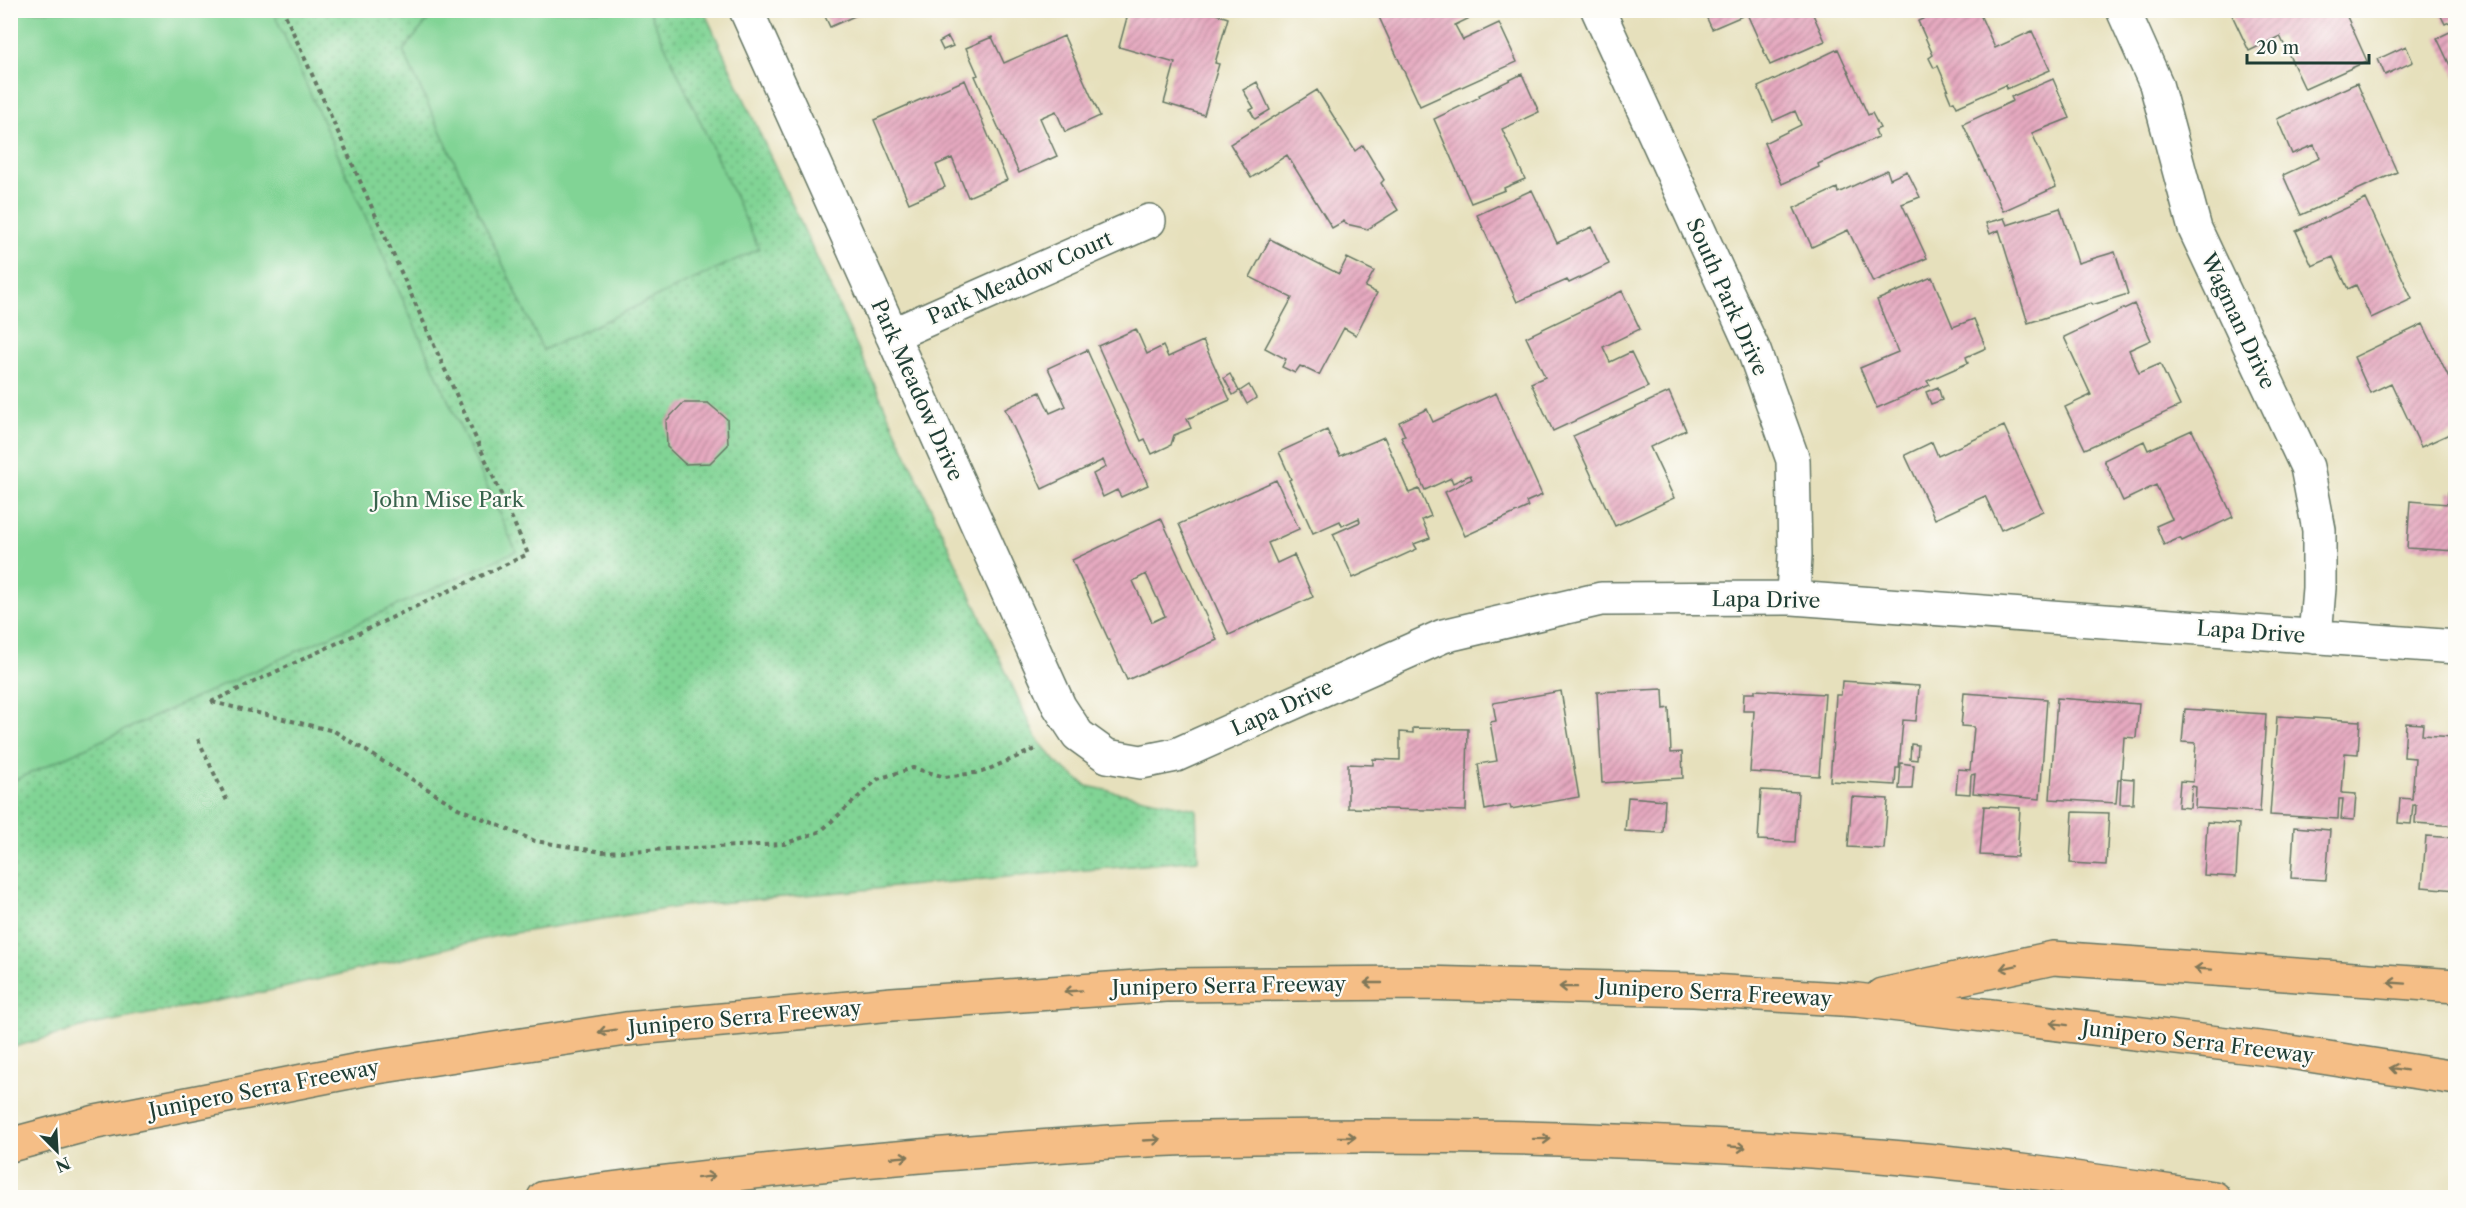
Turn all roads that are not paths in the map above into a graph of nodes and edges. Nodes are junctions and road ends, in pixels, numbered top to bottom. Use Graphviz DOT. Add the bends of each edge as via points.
graph roads {
  1 [pos="746,10"];
  2 [pos="1598,10"];
  3 [pos="2123,10"];
  4 [pos="1149,221"];
  5 [pos="892,335"];
  6 [pos="1793,598"];
  7 [pos="2314,637"];
  8 [pos="2456,647"];
  9 [pos="1107,756"];
  10 [pos="2456,986"];
  11 [pos="1857,1000"];
  12 [pos="2456,1078"];
  13 [pos="10,1145"];
  14 [pos="2084,1188"];
  15 [pos="544,1197"];
  16 [pos="2214,1197"];
  1 -- 5 [label="street, Park Meadow Drive"];
  2 -- 6 [label="street, South Park Drive" via="1754,351 1792,460"];
  3 -- 7 [label="street, Wagman Drive" via="2156,84 2195,229 2307,467 2319,530"];
  4 -- 5 [label="street, Park Meadow Court"];
  5 -- 9 [label="street, Park Meadow Drive" via="1059,706 1078,735"];
  6 -- 7 [label="street, Lapa Drive"];
  6 -- 9 [label="street, Lapa Drive" via="1600,599 1443,636 1176,755 1141,762"];
  7 -- 8 [label="street, Lapa Drive"];
  10 -- 11 [label="highway, one-way" via="2053,958"];
  12 -- 11 [label="highway, Junipero Serra Freeway, one-way" via="2277,1050"];
  11 -- 13 [label="highway, Junipero Serra Freeway, one-way" via="1694,990 1421,983 1166,985 892,1004 626,1029 364,1069 96,1122"];
  15 -- 14 [label="highway, one-way" via="898,1157 1217,1137 1653,1141 1884,1157"];
  14 -- 16 [label="highway"];
}
